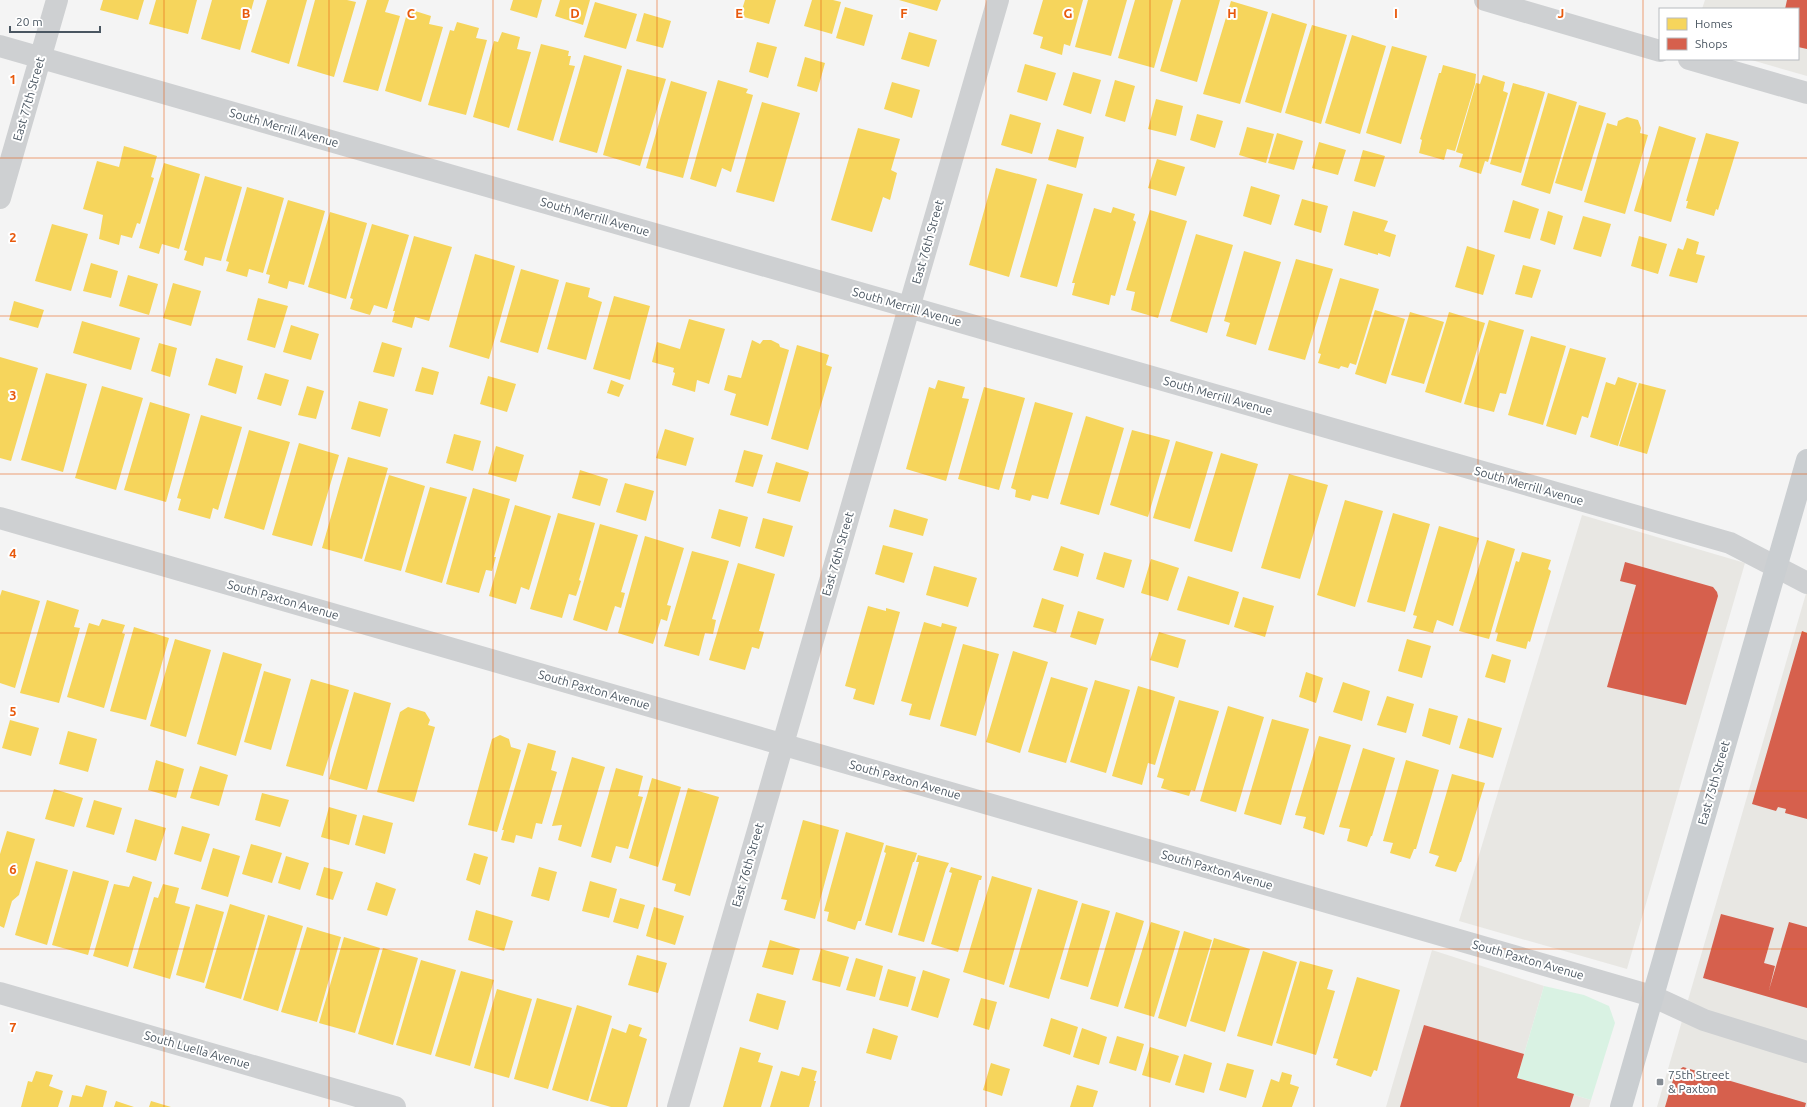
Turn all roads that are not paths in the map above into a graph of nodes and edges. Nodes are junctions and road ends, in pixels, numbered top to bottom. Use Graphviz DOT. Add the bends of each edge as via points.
graph roads {
  1 [pos="57,0"];
  2 [pos="998,0"];
  3 [pos="1485,0"];
  4 [pos="0,46"];
  5 [pos="1659,50"];
  6 [pos="40,58"];
  7 [pos="1692,60"];
  8 [pos="1807,93"];
  9 [pos="0,198"];
  10 [pos="909,308"];
  11 [pos="1807,460"];
  12 [pos="0,518"];
  13 [pos="1776,567"];
  14 [pos="1807,583"];
  15 [pos="783,745"];
  16 [pos="0,992"];
  17 [pos="1652,996"];
  18 [pos="1807,1052"];
  19 [pos="395,1107"];
  20 [pos="678,1107"];
  21 [pos="1620,1107"];
  1 -- 6 [label="street, East 77th Street"];
  2 -- 10 [label="street, East 76th Street"];
  3 -- 5 [label="street"];
  4 -- 6 [label="street, South Merrill Avenue"];
  6 -- 9 [label="street, East 77th Street"];
  6 -- 10 [label="street, South Merrill Avenue"];
  7 -- 8 [label="street"];
  10 -- 13 [label="street, South Merrill Avenue" via="1730,543"];
  10 -- 15 [label="street, East 76th Street"];
  11 -- 13 [label="main road, East 75th Street"];
  12 -- 15 [label="street, South Paxton Avenue"];
  13 -- 14 [label="street, South Merrill Avenue"];
  13 -- 17 [label="main road, East 75th Street"];
  15 -- 17 [label="street, South Paxton Avenue"];
  15 -- 20 [label="street, East 76th Street"];
  16 -- 19 [label="street, South Luella Avenue"];
  17 -- 18 [label="street, South Paxton Avenue" via="1704,1020"];
  17 -- 21 [label="main road, East 75th Street"];
}
